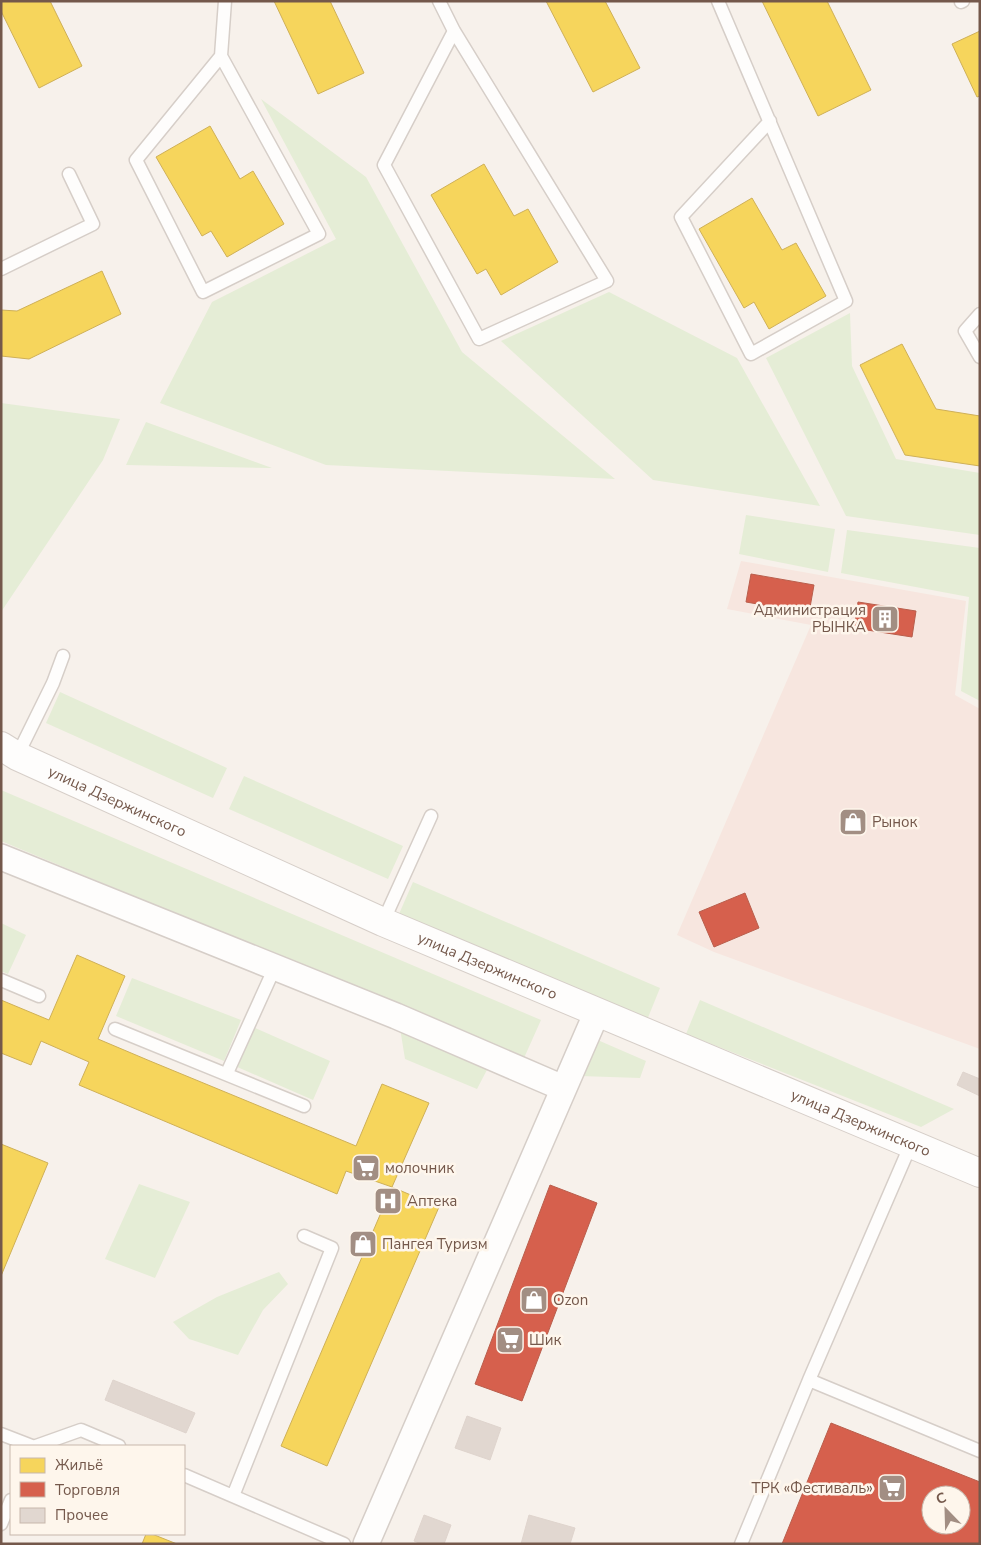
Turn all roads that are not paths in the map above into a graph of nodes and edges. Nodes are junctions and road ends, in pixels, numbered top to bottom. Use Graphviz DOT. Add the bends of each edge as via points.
graph roads {
  1 [pos="225,1"];
  2 [pos="439,1"];
  3 [pos="718,1"];
  4 [pos="454,31"];
  5 [pos="220,56"];
  6 [pos="770,120"];
  7 [pos="69,174"];
  8 [pos="1,269"];
  9 [pos="980,314"];
  10 [pos="980,357"];
  11 [pos="63,656"];
  12 [pos="9,751"];
  13 [pos="431,816"];
  14 [pos="1,857"];
  15 [pos="382,922"];
  16 [pos="275,967"];
  17 [pos="1,980"];
  18 [pos="40,996"];
  19 [pos="597,1012"];
  20 [pos="116,1029"];
  21 [pos="227,1074"];
  22 [pos="562,1088"];
  23 [pos="304,1106"];
  24 [pos="911,1144"];
  25 [pos="980,1173"];
  26 [pos="304,1236"];
  27 [pos="809,1380"];
  28 [pos="1,1434"];
  29 [pos="29,1445"];
  30 [pos="39,1445"];
  31 [pos="117,1445"];
  32 [pos="980,1451"];
  33 [pos="185,1475"];
  34 [pos="233,1496"];
  35 [pos="10,1502"];
  36 [pos="1,1524"];
  37 [pos="344,1544"];
  38 [pos="366,1544"];
  39 [pos="741,1544"];
  1 -- 5 [label="lane"];
  2 -- 4 [label="lane"];
  3 -- 6 [label="lane"];
  4 -- 4 [label="lane" via="384,165 479,339 607,281"];
  5 -- 5 [label="lane" via="319,234 203,292 136,160"];
  6 -- 6 [label="lane" via="846,301 751,354 681,217"];
  7 -- 8 [label="lane" via="93,224"];
  9 -- 10 [label="lane" via="965,331"];
  11 -- 12 [label="lane" via="53,683"];
  12 -- 15 [label="street, улица Дзержинского"];
  13 -- 15 [label="lane"];
  14 -- 16 [label="street"];
  15 -- 19 [label="street, улица Дзержинского"];
  16 -- 21 [label="lane"];
  16 -- 22 [label="street"];
  17 -- 18 [label="lane"];
  19 -- 22 [label="street"];
  19 -- 24 [label="street, улица Дзержинского"];
  20 -- 21 [label="lane"];
  21 -- 23 [label="lane"];
  22 -- 38 [label="street"];
  24 -- 25 [label="street, улица Дзержинского"];
  24 -- 27 [label="lane"];
  26 -- 34 [label="lane" via="332,1248"];
  27 -- 32 [label="lane"];
  27 -- 39 [label="lane"];
  28 -- 29 [label="lane"];
  30 -- 31 [label="lane" via="81,1430"];
  33 -- 34 [label="lane"];
  34 -- 37 [label="lane"];
  35 -- 36 [label="lane"];
}
